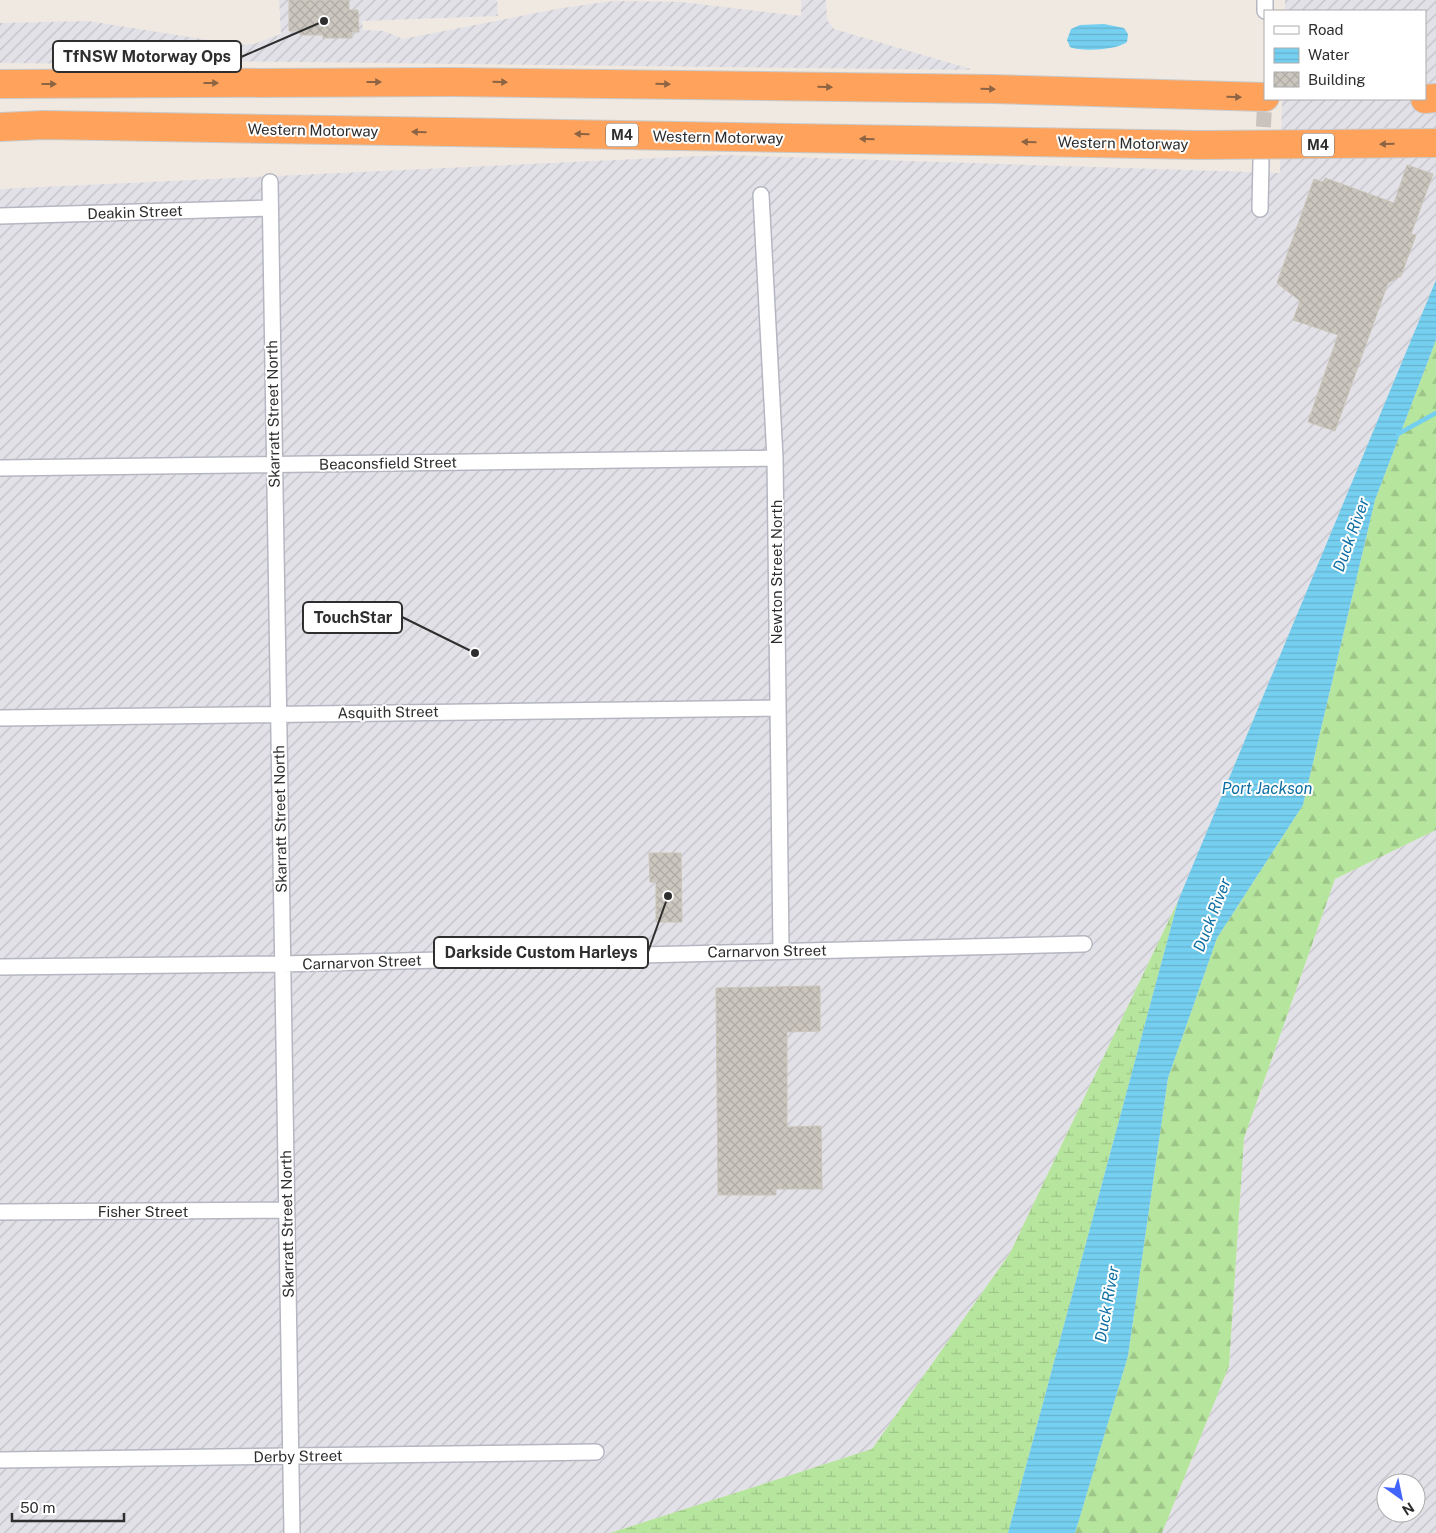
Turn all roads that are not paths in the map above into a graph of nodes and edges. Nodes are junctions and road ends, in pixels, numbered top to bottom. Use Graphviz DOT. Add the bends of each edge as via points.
graph roads {
  1 [pos="0,84"];
  2 [pos="1264,97"];
  3 [pos="0,127"];
  4 [pos="1436,143"];
  5 [pos="1261,161"];
  6 [pos="270,182"];
  7 [pos="762,195"];
  8 [pos="270,208"];
  9 [pos="1260,209"];
  10 [pos="0,216"];
  11 [pos="775,458"];
  12 [pos="274,465"];
  13 [pos="0,468"];
  14 [pos="777,708"];
  15 [pos="278,713"];
  16 [pos="0,718"];
  17 [pos="1084,944"];
  18 [pos="781,950"];
  19 [pos="282,964"];
  20 [pos="0,966"];
  21 [pos="286,1210"];
  22 [pos="0,1212"];
  23 [pos="596,1452"];
  24 [pos="291,1456"];
  25 [pos="0,1460"];
  26 [pos="292,1533"];
  1 -- 2 [label="highway, one-way" via="452,82 992,89"];
  4 -- 3 [label="highway, Western Motorway / M4, one-way, bridge" via="1200,145 44,125"];
  5 -- 9 [label="street"];
  6 -- 8 [label="street, Skarratt Street North"];
  7 -- 11 [label="street, Newton Street North"];
  8 -- 10 [label="street, Deakin Street"];
  8 -- 12 [label="street, Skarratt Street North"];
  11 -- 12 [label="street, Beaconsfield Street"];
  11 -- 14 [label="street, Newton Street North"];
  12 -- 13 [label="street, Beaconsfield Street"];
  12 -- 15 [label="street, Skarratt Street North"];
  14 -- 15 [label="street, Asquith Street"];
  14 -- 18 [label="street, Newton Street North"];
  15 -- 16 [label="street, Asquith Street"];
  15 -- 19 [label="street, Skarratt Street North"];
  17 -- 18 [label="street, Carnarvon Street"];
  18 -- 19 [label="street, Carnarvon Street"];
  19 -- 20 [label="street, Carnarvon Street"];
  19 -- 21 [label="street, Skarratt Street North"];
  21 -- 22 [label="street, Fisher Street"];
  21 -- 24 [label="street, Skarratt Street North"];
  23 -- 24 [label="street, Derby Street"];
  24 -- 25 [label="street, Derby Street"];
  24 -- 26 [label="street, Skarratt Street North"];
}
